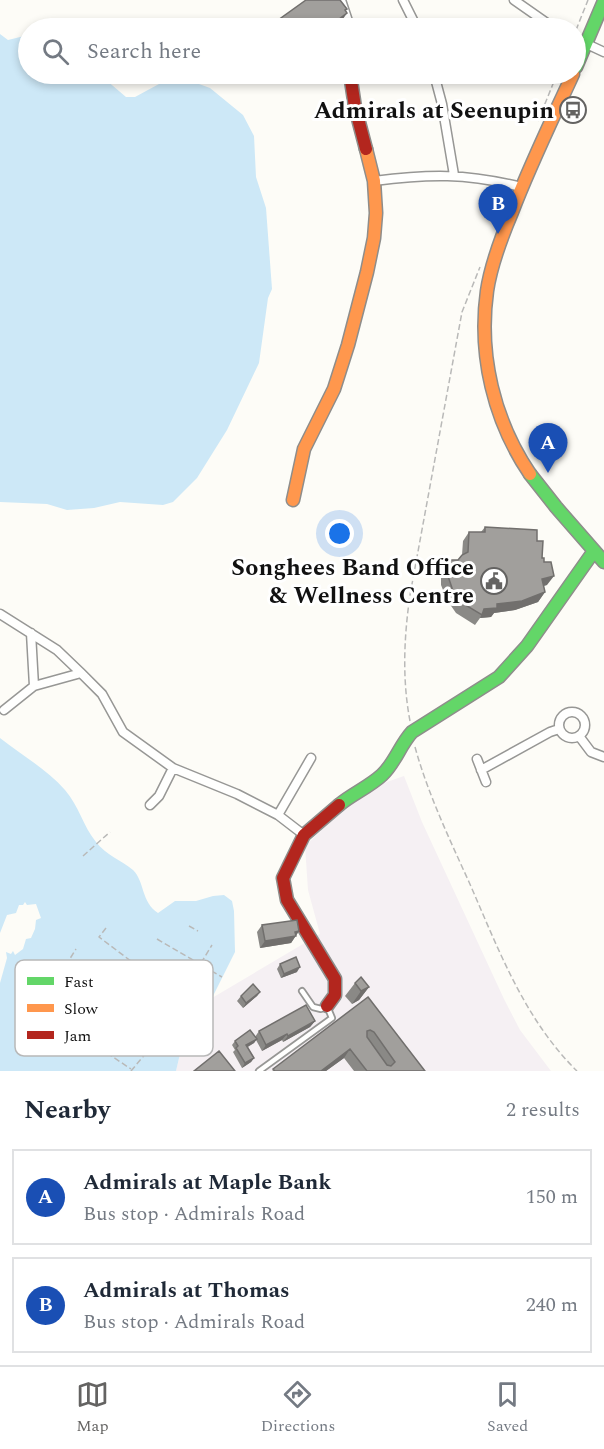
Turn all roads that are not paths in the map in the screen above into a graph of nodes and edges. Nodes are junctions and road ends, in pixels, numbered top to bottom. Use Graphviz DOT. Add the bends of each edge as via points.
graph roads {
  1 [pos="341,0"];
  2 [pos="403,0"];
  3 [pos="514,0"];
  4 [pos="604,1"];
  5 [pos="347,18"];
  6 [pos="412,18"];
  7 [pos="540,18"];
  8 [pos="586,32"];
  9 [pos="586,43"];
  10 [pos="604,52"];
  11 [pos="352,84"];
  12 [pos="437,84"];
  13 [pos="568,84"];
  14 [pos="454,175"];
  15 [pos="374,181"];
  16 [pos="521,187"];
  17 [pos="293,500"];
  18 [pos="594,551"];
  19 [pos="604,561"];
  20 [pos="0,614"];
  21 [pos="31,633"];
  22 [pos="81,673"];
  23 [pos="34,686"];
  24 [pos="4,710"];
  25 [pos="560,729"];
  26 [pos="579,736"];
  27 [pos="604,757"];
  28 [pos="311,758"];
  29 [pos="477,759"];
  30 [pos="172,768"];
  31 [pos="481,770"];
  32 [pos="486,782"];
  33 [pos="150,806"];
  34 [pos="278,815"];
  35 [pos="304,835"];
  36 [pos="302,991"];
  37 [pos="327,1006"];
  38 [pos="260,1071"];
  1 -- 5 [label="street"];
  2 -- 6 [label="street"];
  3 -- 7 [label="street"];
  4 -- 8 [label="street"];
  9 -- 10 [label="street"];
  11 -- 15 [label="street"];
  12 -- 14 [label="street"];
  13 -- 16 [label="street"];
  14 -- 15 [label="street"];
  14 -- 16 [label="street"];
  15 -- 17 [label="street" via="376,213 367,272 334,389 304,449"];
  16 -- 18 [label="street" via="498,244 488,289 484,329 488,371 498,410 514,447"];
  18 -- 19 [label="street"];
  18 -- 35 [label="street" via="499,677 412,732 381,776 346,799"];
  20 -- 21 [label="street"];
  21 -- 22 [label="street"];
  21 -- 23 [label="street"];
  22 -- 23 [label="street"];
  22 -- 30 [label="street" via="102,694 123,732"];
  23 -- 24 [label="street"];
  25 -- 26 [label="street" via="566,737"];
  25 -- 26 [label="street" via="562,716 578,713 586,724"];
  25 -- 31 [label="street"];
  26 -- 27 [label="street" via="591,752"];
  28 -- 34 [label="street"];
  29 -- 31 [label="street"];
  30 -- 33 [label="street"];
  30 -- 34 [label="street"];
  31 -- 32 [label="street"];
  34 -- 35 [label="street"];
  35 -- 37 [label="street" via="283,878 287,900 335,979 335,995"];
  36 -- 37 [label="lane" via="312,1007"];
  37 -- 38 [label="lane" via="332,1018"];
}
